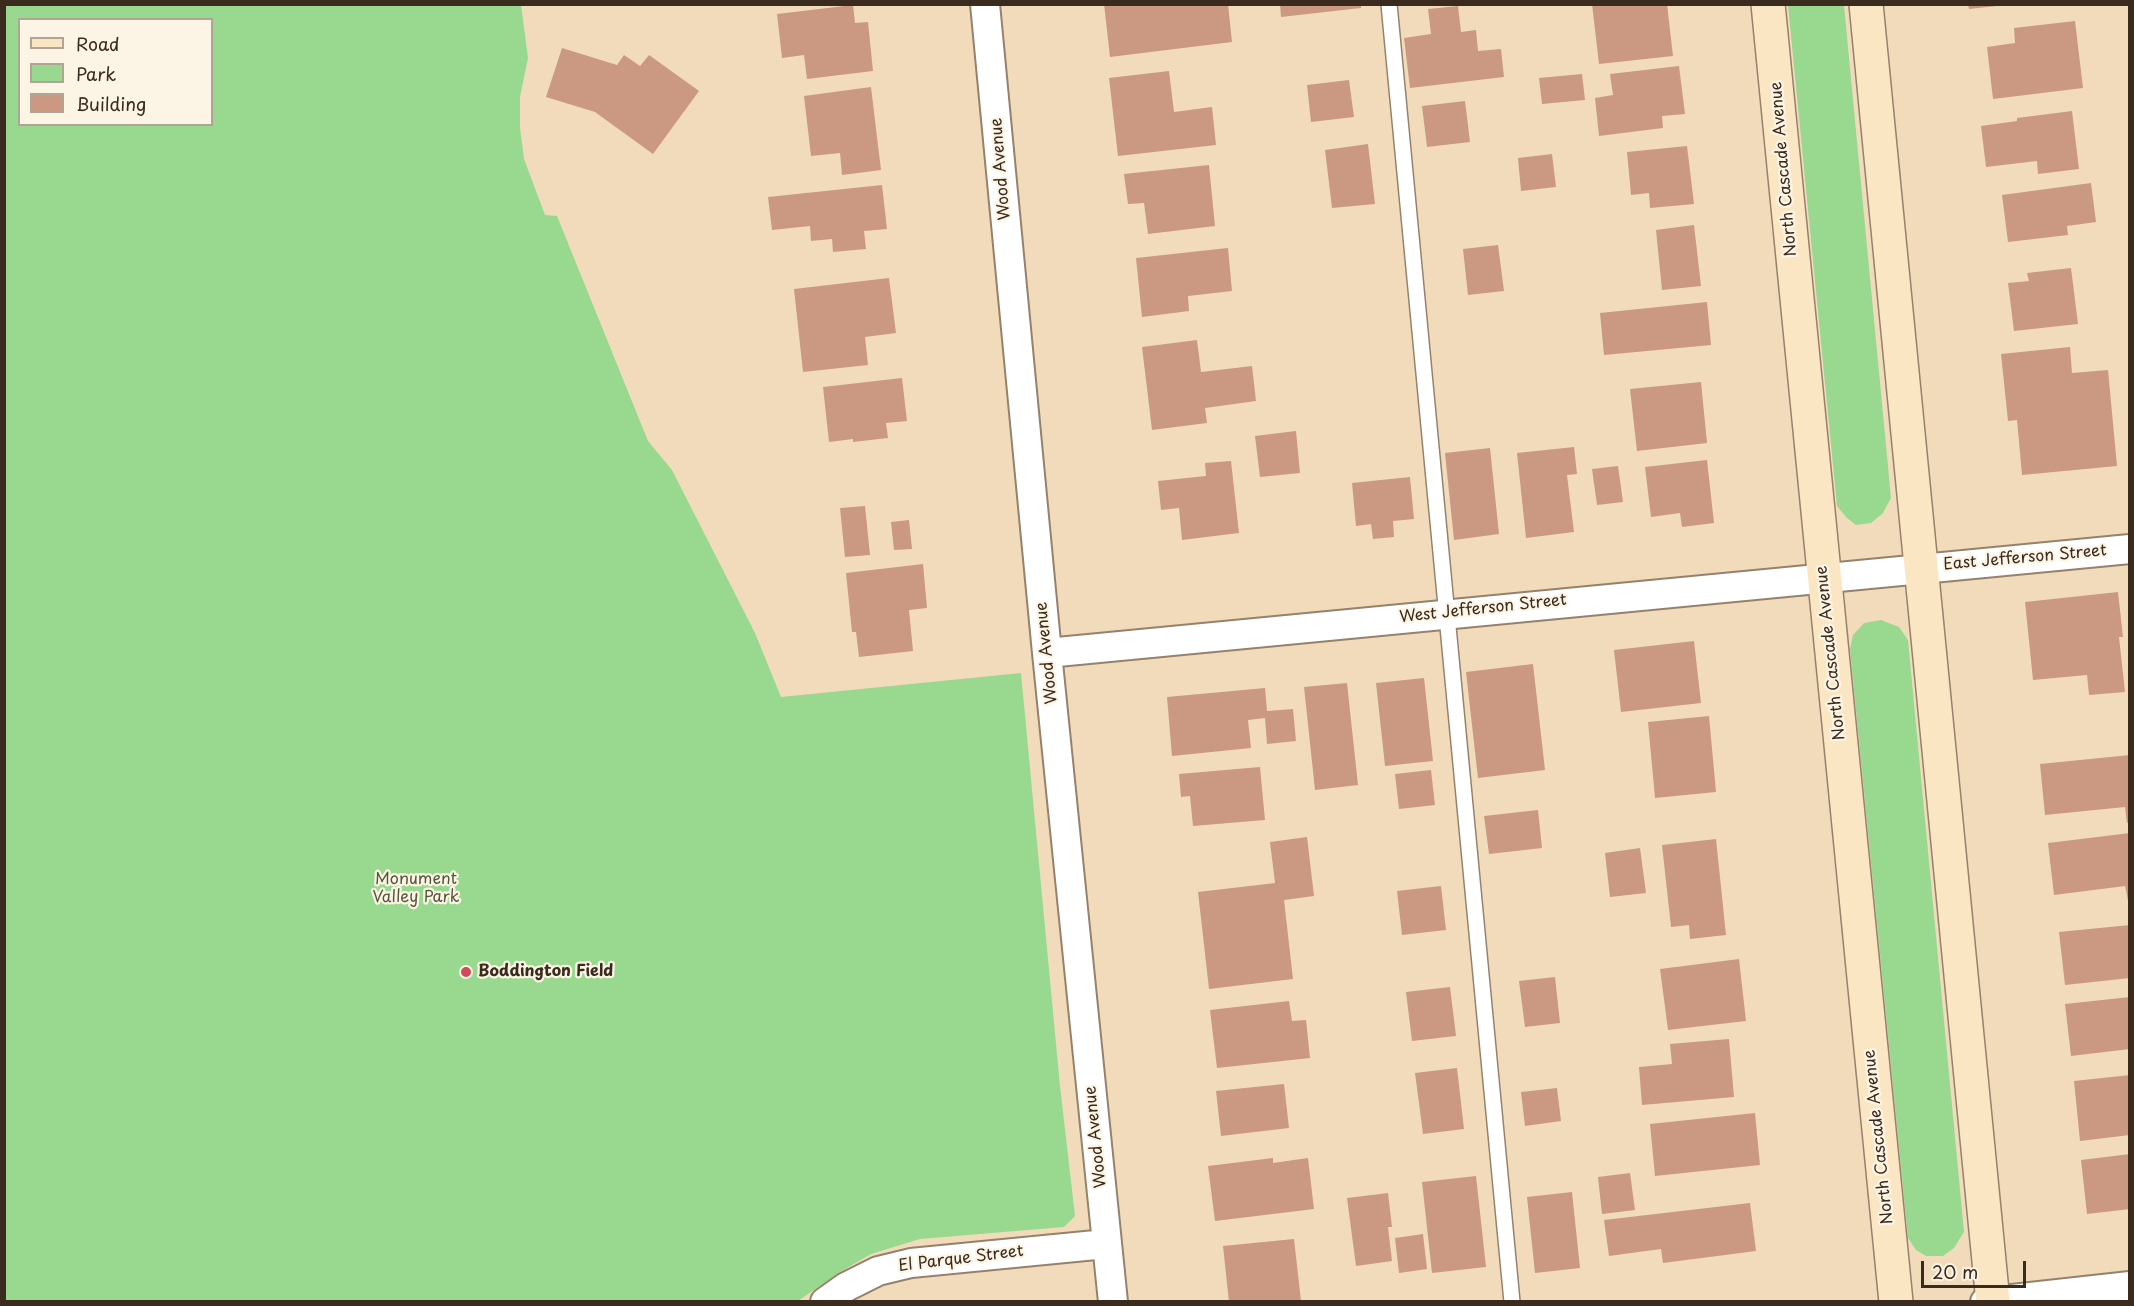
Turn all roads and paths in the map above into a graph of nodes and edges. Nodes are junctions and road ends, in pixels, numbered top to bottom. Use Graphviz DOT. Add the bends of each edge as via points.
graph roads {
  1 [pos="985,4"];
  2 [pos="1389,4"];
  3 [pos="1768,4"];
  4 [pos="1866,4"];
  5 [pos="2130,549"];
  6 [pos="1920,568"];
  7 [pos="1823,577"];
  8 [pos="1445,613"];
  9 [pos="1047,652"];
  10 [pos="1106,1244"];
  11 [pos="2130,1286"];
  12 [pos="1990,1301"];
  13 [pos="825,1302"];
  14 [pos="1113,1302"];
  15 [pos="1512,1302"];
  16 [pos="1896,1302"];
  1 -- 9 [label="street, Wood Avenue"];
  2 -- 8 [label="lane"];
  3 -- 7 [label="main road, North Cascade Avenue"];
  4 -- 6 [label="main road"];
  5 -- 6 [label="street, East Jefferson Street"];
  6 -- 7 [label="street, West Jefferson Street"];
  6 -- 12 [label="main road"];
  7 -- 8 [label="street, West Jefferson Street"];
  7 -- 16 [label="main road, North Cascade Avenue"];
  8 -- 9 [label="street, West Jefferson Street"];
  8 -- 15 [label="lane"];
  9 -- 10 [label="street, Wood Avenue"];
  10 -- 13 [label="street, El Parque Street" via="911,1263 878,1271"];
  10 -- 14 [label="street, Wood Avenue"];
  11 -- 12 [label="street"];
}
